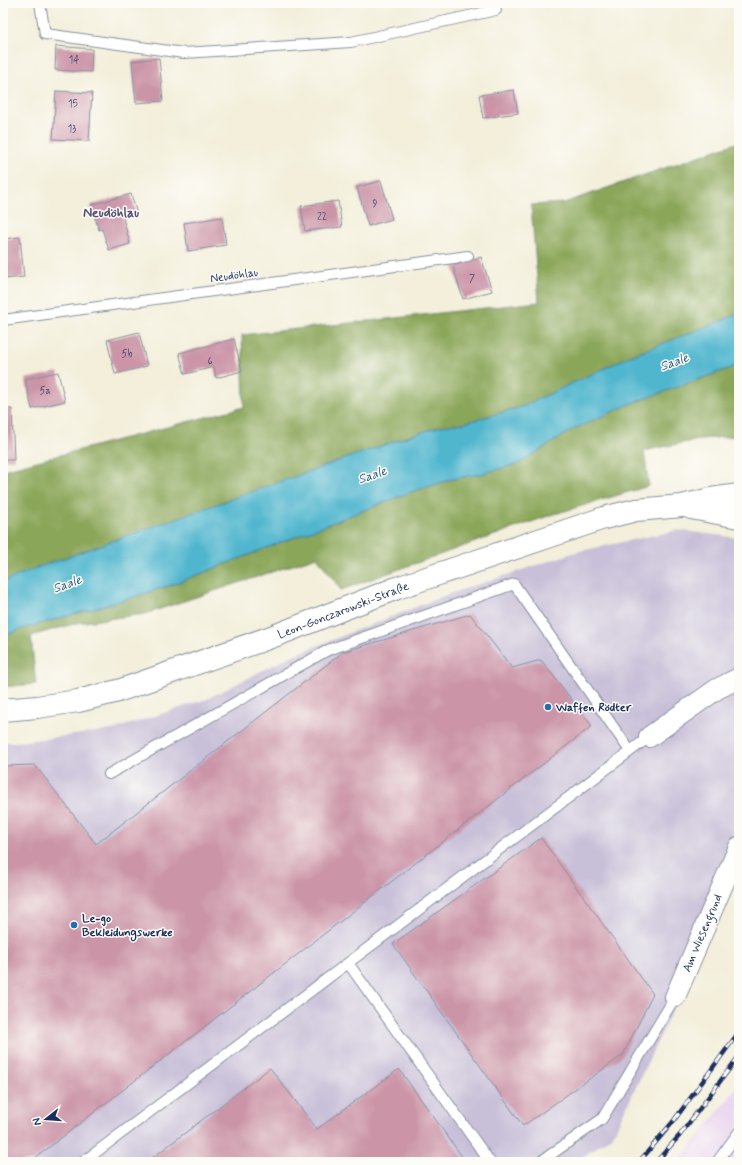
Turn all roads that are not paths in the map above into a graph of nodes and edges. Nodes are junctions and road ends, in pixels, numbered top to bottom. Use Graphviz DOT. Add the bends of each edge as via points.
graph roads {
  1 [pos="40,3"];
  2 [pos="496,10"];
  3 [pos="468,256"];
  4 [pos="3,320"];
  5 [pos="739,495"];
  6 [pos="682,506"];
  7 [pos="739,517"];
  8 [pos="739,678"];
  9 [pos="3,710"];
  10 [pos="649,736"];
  11 [pos="630,751"];
  12 [pos="109,774"];
  13 [pos="739,847"];
  14 [pos="348,963"];
  15 [pos="675,997"];
  16 [pos="739,1132"];
  17 [pos="83,1162"];
  18 [pos="490,1162"];
  19 [pos="540,1162"];
  20 [pos="717,1162"];
  1 -- 2 [label="lane" via="45,34 184,53 351,42"];
  3 -- 4 [label="lane, Neudöhlau"];
  5 -- 6 [label="street, Leon-Gonczarowski-Straße"];
  6 -- 7 [label="street, Leon-Gonczarowski-Straße"];
  6 -- 9 [label="street, Leon-Gonczarowski-Straße" via="636,510 570,529 396,588 274,636 118,691 78,701"];
  8 -- 10 [label="street" via="716,689"];
  10 -- 11 [label="lane"];
  11 -- 12 [label="lane" via="514,584 328,650"];
  11 -- 14 [label="lane"];
  13 -- 15 [label="street, Am Wiesengrund"];
  14 -- 17 [label="lane"];
  14 -- 18 [label="lane"];
  15 -- 19 [label="lane" via="602,1119"];
  16 -- 20 [label="lane"];
}
